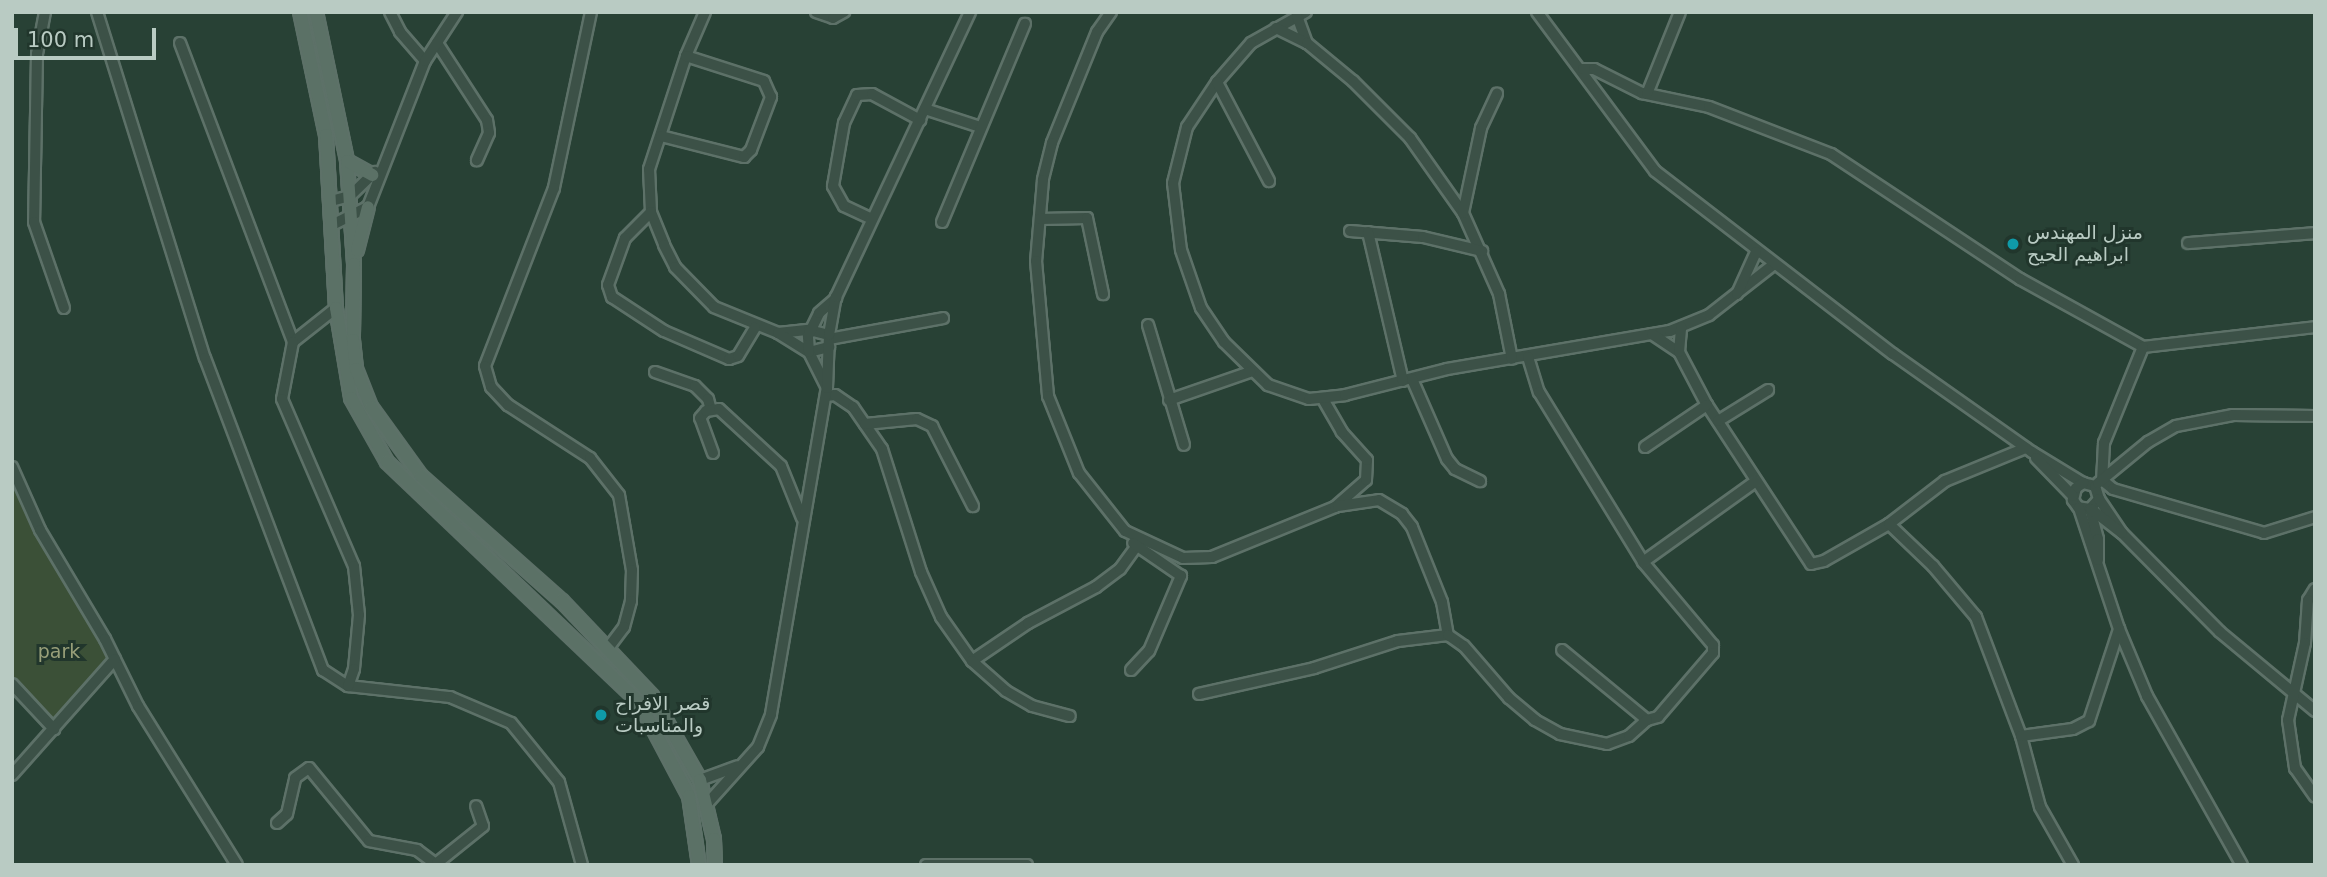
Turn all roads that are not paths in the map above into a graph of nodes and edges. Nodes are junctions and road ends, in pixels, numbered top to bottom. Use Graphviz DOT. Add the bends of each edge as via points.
graph roads {
  1 [pos="45,12"];
  2 [pos="97,12"];
  3 [pos="300,12"];
  4 [pos="316,12"];
  5 [pos="390,12"];
  6 [pos="457,12"];
  7 [pos="591,12"];
  8 [pos="705,12"];
  9 [pos="816,12"];
  10 [pos="844,12"];
  11 [pos="970,12"];
  12 [pos="1111,12"];
  13 [pos="1680,12"];
  14 [pos="1301,14"];
  15 [pos="1541,14"];
  16 [pos="1025,24"];
  17 [pos="1276,28"];
  18 [pos="180,43"];
  19 [pos="437,43"];
  20 [pos="1307,43"];
  21 [pos="686,56"];
  22 [pos="425,61"];
  23 [pos="1583,69"];
  24 [pos="1217,82"];
  25 [pos="1497,93"];
  26 [pos="1647,94"];
  27 [pos="925,108"];
  28 [pos="920,120"];
  29 [pos="980,127"];
  30 [pos="661,136"];
  31 [pos="477,160"];
  32 [pos="385,161"];
  33 [pos="347,162"];
  34 [pos="372,175"];
  35 [pos="1269,181"];
  36 [pos="350,196"];
  37 [pos="331,201"];
  38 [pos="368,207"];
  39 [pos="651,212"];
  40 [pos="1463,213"];
  41 [pos="351,219"];
  42 [pos="872,219"];
  43 [pos="1040,219"];
  44 [pos="942,222"];
  45 [pos="332,225"];
  46 [pos="1350,231"];
  47 [pos="1368,232"];
  48 [pos="2315,233"];
  49 [pos="2188,243"];
  50 [pos="1482,251"];
  51 [pos="1756,252"];
  52 [pos="354,264"];
  53 [pos="1773,265"];
  54 [pos="1103,294"];
  55 [pos="836,297"];
  56 [pos="1735,298"];
  57 [pos="64,308"];
  58 [pos="336,308"];
  59 [pos="943,318"];
  60 [pos="1148,325"];
  61 [pos="1681,327"];
  62 [pos="2315,327"];
  63 [pos="755,328"];
  64 [pos="810,330"];
  65 [pos="778,333"];
  66 [pos="1652,334"];
  67 [pos="829,340"];
  68 [pos="293,342"];
  69 [pos="2143,347"];
  70 [pos="809,352"];
  71 [pos="1679,352"];
  72 [pos="1528,357"];
  73 [pos="1512,359"];
  74 [pos="655,372"];
  75 [pos="1250,372"];
  76 [pos="1407,380"];
  77 [pos="1768,390"];
  78 [pos="826,392"];
  79 [pos="1322,398"];
  80 [pos="1169,400"];
  81 [pos="1707,405"];
  82 [pos="711,410"];
  83 [pos="2315,416"];
  84 [pos="1718,421"];
  85 [pos="864,424"];
  86 [pos="1184,445"];
  87 [pos="1645,447"];
  88 [pos="2029,450"];
  89 [pos="713,453"];
  90 [pos="12,467"];
  91 [pos="421,476"];
  92 [pos="1480,481"];
  93 [pos="1756,481"];
  94 [pos="2083,483"];
  95 [pos="2098,483"];
  96 [pos="409,485"];
  97 [pos="2073,496"];
  98 [pos="2099,499"];
  99 [pos="973,506"];
  100 [pos="1335,507"];
  101 [pos="2087,509"];
  102 [pos="2315,517"];
  103 [pos="802,518"];
  104 [pos="1889,524"];
  105 [pos="1125,531"];
  106 [pos="2122,533"];
  107 [pos="1136,547"];
  108 [pos="1643,562"];
  109 [pos="2315,589"];
  110 [pos="2119,629"];
  111 [pos="1448,635"];
  112 [pos="608,648"];
  113 [pos="1562,650"];
  114 [pos="116,659"];
  115 [pos="972,661"];
  116 [pos="1131,670"];
  117 [pos="12,684"];
  118 [pos="348,686"];
  119 [pos="1199,694"];
  120 [pos="2295,695"];
  121 [pos="2315,711"];
  122 [pos="1070,716"];
  123 [pos="1647,720"];
  124 [pos="54,729"];
  125 [pos="2021,736"];
  126 [pos="739,766"];
  127 [pos="14,770"];
  128 [pos="700,780"];
  129 [pos="2315,797"];
  130 [pos="706,805"];
  131 [pos="476,806"];
  132 [pos="277,822"];
  133 [pos="437,864"];
  134 [pos="237,865"];
  135 [pos="582,865"];
  136 [pos="699,865"];
  137 [pos="715,865"];
  138 [pos="926,865"];
  139 [pos="1027,865"];
  140 [pos="2073,865"];
  141 [pos="2242,865"];
  1 -- 57 [label="street" via="37,54 34,222"];
  2 -- 118 [label="street" via="228,421 323,670"];
  3 -- 37 [label="main road" via="326,135"];
  4 -- 33 [label="main road"];
  5 -- 22 [label="street"];
  6 -- 19 [label="street"];
  7 -- 112 [label="street" via="554,188 485,366 491,387 508,405 590,458 619,495 632,570 631,601 624,627"];
  8 -- 21 [label="street"];
  9 -- 10 [label="street" via="833,18"];
  11 -- 27 [label="street"];
  12 -- 43 [label="street" via="1097,32 1052,143"];
  13 -- 26 [label="street"];
  14 -- 17 [label="street"];
  14 -- 20 [label="street"];
  15 -- 23 [label="street"];
  16 -- 29 [label="street"];
  17 -- 20 [label="street"];
  17 -- 24 [label="street" via="1251,43"];
  18 -- 68 [label="street"];
  19 -- 22 [label="street"];
  19 -- 31 [label="street" via="487,120 489,133"];
  20 -- 40 [label="street" via="1410,138"];
  21 -- 30 [label="street"];
  21 -- 30 [label="street" via="764,81 771,97 751,150 744,157"];
  22 -- 32 [label="street"];
  23 -- 26 [label="street" via="1594,69"];
  23 -- 51 [label="street" via="1630,143 1655,171"];
  24 -- 35 [label="street"];
  24 -- 75 [label="street" via="1187,127 1177,157 1175,218 1201,308"];
  25 -- 40 [label="street" via="1481,128"];
  26 -- 69 [label="street" via="1709,107 1831,154 2010,273"];
  27 -- 28 [label="street"];
  27 -- 29 [label="street"];
  28 -- 42 [label="street"];
  28 -- 42 [label="street" via="872,94 857,95 844,123 833,186 844,206"];
  29 -- 44 [label="street"];
  30 -- 39 [label="street" via="649,169"];
  32 -- 34 [label="street"];
  32 -- 38 [label="street"];
  33 -- 34 [label="main road"];
  33 -- 36 [label="main road"];
  34 -- 36 [label="street"];
  36 -- 37 [label="street"];
  36 -- 41 [label="main road"];
  37 -- 45 [label="main road"];
  38 -- 41 [label="street"];
  38 -- 52 [label="main road"];
  39 -- 63 [label="street" via="675,267 692,288 714,307"];
  39 -- 63 [label="street" via="625,238 608,285 612,297 664,331 729,359 738,356"];
  40 -- 50 [label="street"];
  41 -- 45 [label="street"];
  41 -- 52 [label="main road"];
  42 -- 55 [label="street"];
  43 -- 54 [label="street" via="1087,218"];
  43 -- 105 [label="street" via="1038,310 1048,396 1079,473"];
  45 -- 58 [label="main road"];
  46 -- 47 [label="street"];
  47 -- 50 [label="street" via="1423,237"];
  47 -- 76 [label="street"];
  48 -- 49 [label="street"];
  50 -- 73 [label="street" via="1499,294"];
  51 -- 53 [label="street"];
  51 -- 56 [label="street"];
  52 -- 91 [label="main road" via="351,313 356,369 381,426"];
  53 -- 56 [label="street"];
  53 -- 88 [label="street"];
  55 -- 64 [label="street"];
  55 -- 67 [label="street"];
  56 -- 61 [label="street"];
  58 -- 68 [label="street"];
  58 -- 96 [label="main road" via="351,398 387,462"];
  59 -- 67 [label="street"];
  60 -- 80 [label="street"];
  61 -- 66 [label="street"];
  61 -- 71 [label="street"];
  62 -- 69 [label="street"];
  63 -- 65 [label="street"];
  64 -- 65 [label="street"];
  64 -- 67 [label="street"];
  64 -- 70 [label="street"];
  65 -- 70 [label="street"];
  66 -- 71 [label="street"];
  66 -- 72 [label="street"];
  67 -- 70 [label="street"];
  67 -- 78 [label="street"];
  68 -- 118 [label="street" via="282,399 335,515 358,584 357,647"];
  69 -- 95 [label="street" via="2104,443"];
  70 -- 78 [label="street"];
  71 -- 81 [label="street"];
  72 -- 73 [label="street"];
  72 -- 108 [label="street" via="1539,392"];
  73 -- 76 [label="street"];
  74 -- 82 [label="street" via="695,386 708,398"];
  75 -- 79 [label="street" via="1289,396"];
  75 -- 80 [label="street"];
  76 -- 79 [label="street"];
  76 -- 92 [label="street" via="1447,459 1455,469"];
  77 -- 84 [label="street"];
  78 -- 85 [label="street" via="845,401"];
  78 -- 103 [label="street"];
  79 -- 100 [label="street" via="1370,467 1366,480"];
  80 -- 86 [label="street"];
  81 -- 84 [label="street"];
  81 -- 87 [label="street"];
  82 -- 89 [label="street" via="700,418"];
  82 -- 103 [label="street" via="723,410 781,466"];
  83 -- 95 [label="street" via="2233,415 2176,426 2148,442"];
  84 -- 93 [label="street"];
  85 -- 99 [label="street" via="917,419 932,426"];
  85 -- 115 [label="street" via="890,468 921,572 941,617"];
  88 -- 94 [label="street"];
  88 -- 97 [label="street"];
  88 -- 104 [label="street" via="1945,481"];
  90 -- 114 [label="street" via="40,530"];
  91 -- 96 [label="main road"];
  91 -- 112 [label="main road"];
  93 -- 104 [label="street" via="1811,564 1824,562"];
  93 -- 108 [label="street"];
  94 -- 95 [label="street"];
  94 -- 97 [label="street"];
  95 -- 98 [label="street"];
  95 -- 102 [label="street" via="2264,533"];
  96 -- 136 [label="main road" via="639,702 689,796"];
  97 -- 101 [label="street"];
  98 -- 101 [label="street"];
  98 -- 106 [label="street"];
  100 -- 105 [label="street" via="1196,559 1152,548"];
  100 -- 111 [label="street" via="1379,500 1402,514 1412,527 1442,602"];
  101 -- 106 [label="street"];
  101 -- 110 [label="street"];
  103 -- 126 [label="street" via="771,714 758,747"];
  104 -- 125 [label="street" via="1933,565 1976,617"];
  105 -- 107 [label="street"];
  106 -- 120 [label="street" via="2220,632"];
  107 -- 115 [label="street" via="1120,569 1096,587 1028,623"];
  107 -- 116 [label="street" via="1181,576 1149,651"];
  108 -- 123 [label="street" via="1713,645 1713,653 1658,717"];
  109 -- 120 [label="street" via="2308,600"];
  110 -- 125 [label="street" via="2089,721 2073,729"];
  110 -- 141 [label="street" via="2147,696"];
  111 -- 119 [label="street" via="1398,641 1314,668"];
  111 -- 123 [label="street" via="1464,646 1509,698 1560,734 1607,744 1629,736"];
  112 -- 128 [label="main road" via="666,716"];
  113 -- 123 [label="street"];
  114 -- 124 [label="street"];
  114 -- 134 [label="street" via="138,706"];
  115 -- 122 [label="street" via="1032,706"];
  117 -- 124 [label="street"];
  118 -- 135 [label="street" via="450,696 510,723 559,782"];
  120 -- 121 [label="street"];
  120 -- 129 [label="street" via="2288,711 2292,758"];
  124 -- 127 [label="street"];
  125 -- 140 [label="street" via="2040,807"];
  126 -- 128 [label="street"];
  126 -- 130 [label="street"];
  128 -- 130 [label="main road"];
  130 -- 137 [label="main road"];
  131 -- 133 [label="street" via="483,826"];
  132 -- 133 [label="street" via="287,814 295,778 309,768 369,841 417,850"];
  138 -- 139 [label="street"];
}
